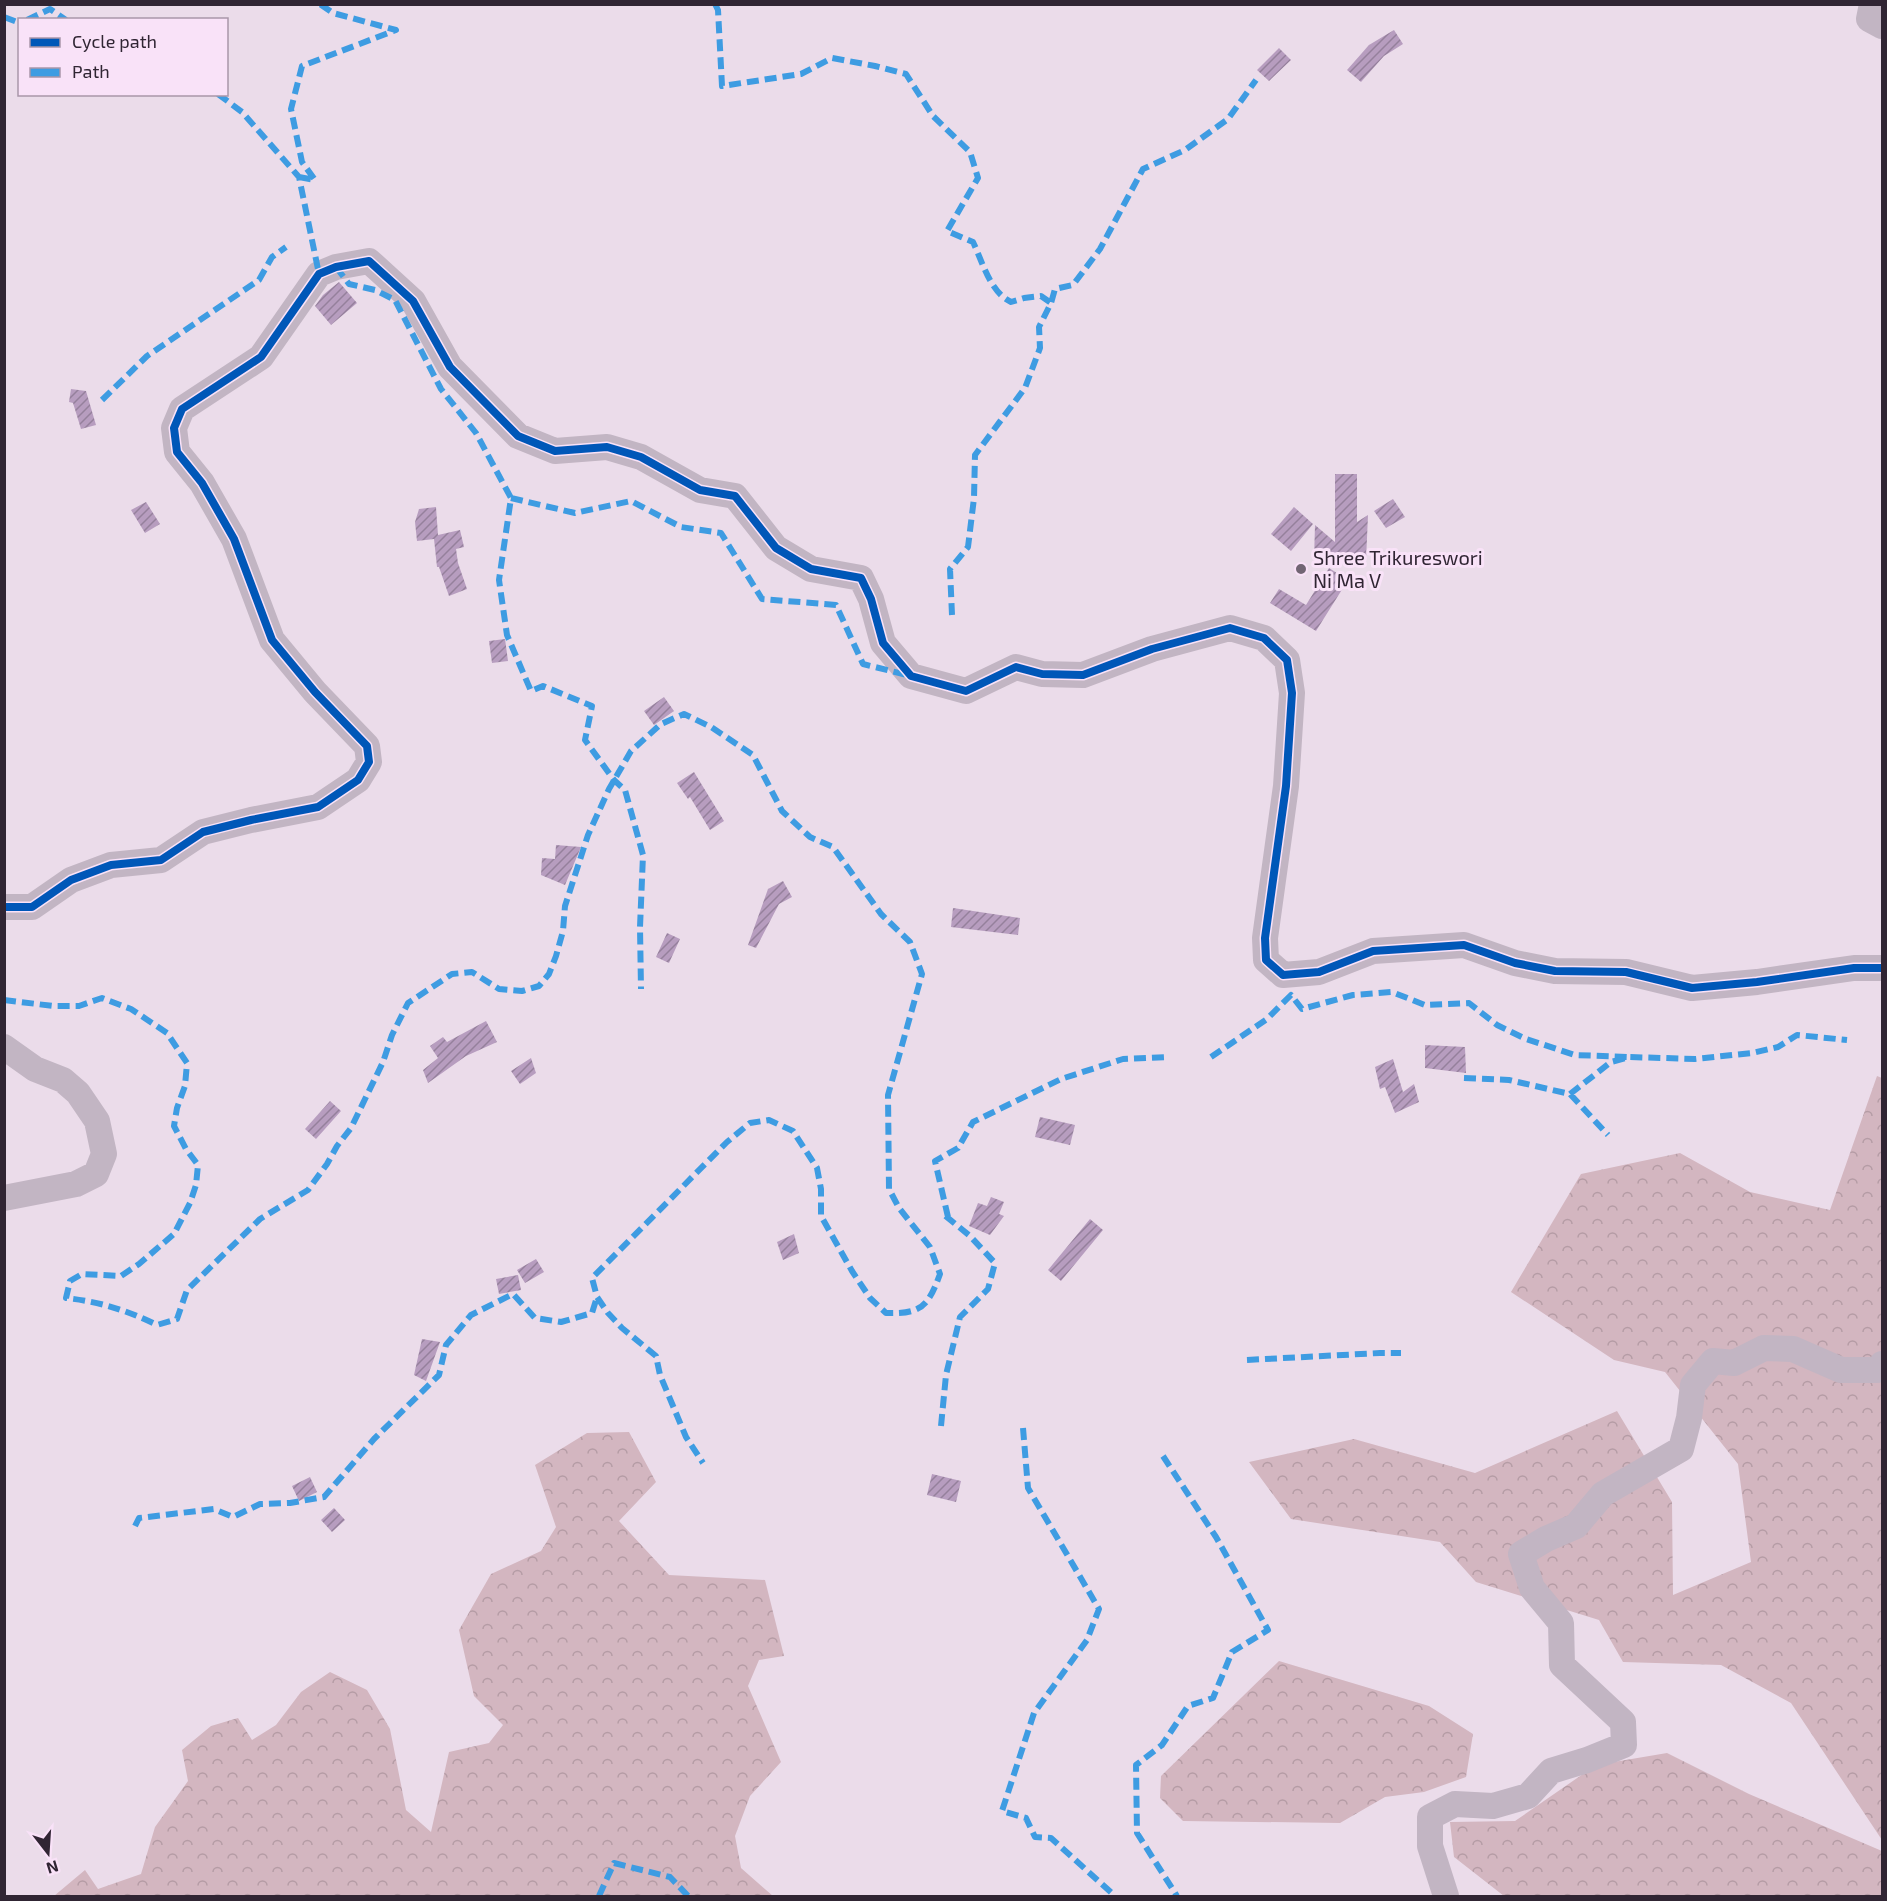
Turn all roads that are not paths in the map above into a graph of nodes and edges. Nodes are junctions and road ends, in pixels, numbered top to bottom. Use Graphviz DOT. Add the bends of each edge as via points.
graph roads {
  1 [pos="1872,4"];
  2 [pos="1882,26"];
  3 [pos="4,907"];
  4 [pos="1882,968"];
  5 [pos="4,1047"];
  6 [pos="4,1198"];
  7 [pos="1882,1364"];
  8 [pos="1446,1896"];
  1 -- 2 [label="street" via="1869,19"];
  3 -- 4 [label="street" via="32,907 71,880 111,865 161,861 203,832 318,807 358,780 369,762 367,746 272,640 234,539 202,483 177,452 174,428 182,409 261,357 319,274 369,261 413,301 450,367 518,436 555,451 607,447 641,458 700,490 735,496 776,548 811,568 861,578 883,643 911,676 966,691 1016,667 1042,674 1083,675 1152,649 1230,628 1264,638 1287,660 1292,693 1286,786 1265,938 1266,960 1283,975 1319,972 1373,951 1464,945 1515,963 1555,971 1626,972 1692,988"];
  5 -- 6 [label="street" via="35,1069 63,1080 78,1093 97,1121 104,1154 96,1174 76,1184"];
  7 -- 8 [label="street" via="1877,1370 1841,1370 1793,1349 1764,1348 1734,1364 1713,1361 1693,1385 1681,1449 1604,1494 1576,1526 1521,1554 1532,1588 1561,1623 1562,1665 1623,1722 1624,1745 1551,1772 1528,1796 1493,1806 1455,1804 1430,1818 1430,1846"];
}
